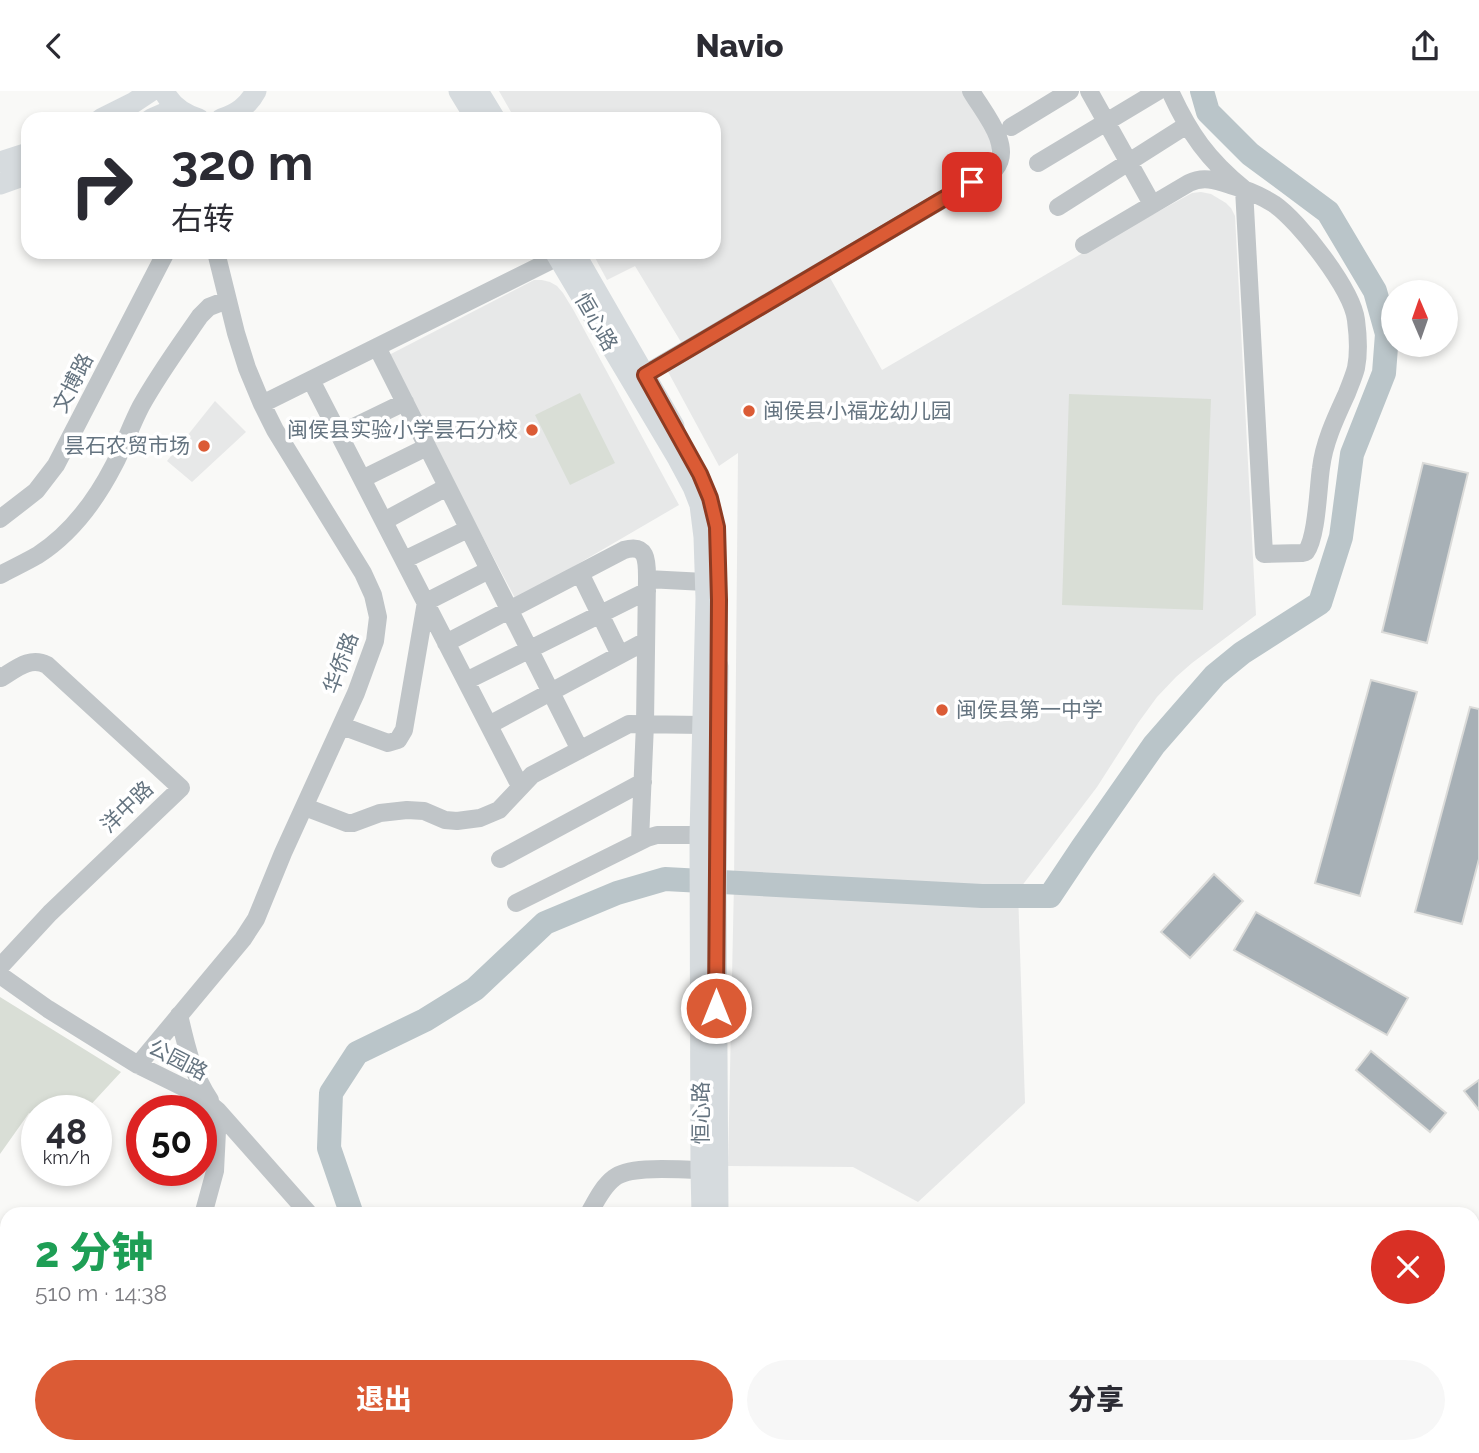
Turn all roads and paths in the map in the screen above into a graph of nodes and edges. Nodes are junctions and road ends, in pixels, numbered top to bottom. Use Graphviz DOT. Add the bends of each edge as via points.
graph roads {
  1 [pos="151,91"];
  2 [pos="256,91"];
  3 [pos="459,91"];
  4 [pos="478,91"];
  5 [pos="971,91"];
  6 [pos="1070,91"];
  7 [pos="1089,91"];
  8 [pos="1158,91"];
  9 [pos="1170,91"];
  10 [pos="170,99"];
  11 [pos="115,112"];
  12 [pos="158,112"];
  13 [pos="185,112"];
  14 [pos="238,112"];
  15 [pos="472,112"];
  16 [pos="491,112"];
  17 [pos="1107,122"];
  18 [pos="1187,125"];
  19 [pos="1011,127"];
  20 [pos="21,155"];
  21 [pos="0,162"];
  22 [pos="1129,162"];
  23 [pos="1038,163"];
  24 [pos="21,176"];
  25 [pos="0,184"];
  26 [pos="1244,189"];
  27 [pos="1152,204"];
  28 [pos="1058,207"];
  29 [pos="1084,245"];
  30 [pos="162,259"];
  31 [pos="218,259"];
  32 [pos="553,259"];
  33 [pos="566,259"];
  34 [pos="227,300"];
  35 [pos="377,347"];
  36 [pos="638,379"];
  37 [pos="311,380"];
  38 [pos="405,402"];
  39 [pos="262,404"];
  40 [pos="339,434"];
  41 [pos="427,447"];
  42 [pos="362,479"];
  43 [pos="447,487"];
  44 [pos="0,519"];
  45 [pos="384,521"];
  46 [pos="468,529"];
  47 [pos="404,560"];
  48 [pos="489,570"];
  49 [pos="580,573"];
  50 [pos="0,575"];
  51 [pos="705,582"];
  52 [pos="647,585"];
  53 [pos="426,602"];
  54 [pos="509,610"];
  55 [pos="600,615"];
  56 [pos="646,641"];
  57 [pos="446,643"];
  58 [pos="529,650"];
  59 [pos="620,655"];
  60 [pos="0,676"];
  61 [pos="466,681"];
  62 [pos="551,692"];
  63 [pos="645,724"];
  64 [pos="489,725"];
  65 [pos="703,725"];
  66 [pos="342,726"];
  67 [pos="580,750"];
  68 [pos="643,782"];
  69 [pos="520,786"];
  70 [pos="305,807"];
  71 [pos="700,835"];
  72 [pos="640,841"];
  73 [pos="500,859"];
  74 [pos="708,865"];
  75 [pos="708,897"];
  76 [pos="516,902"];
  77 [pos="0,967"];
  78 [pos="0,975"];
  79 [pos="179,1015"];
  80 [pos="138,1065"];
  81 [pos="218,1111"];
  82 [pos="701,1170"];
  83 [pos="205,1207"];
  84 [pos="303,1207"];
  85 [pos="593,1207"];
  86 [pos="702,1207"];
  87 [pos="718,1207"];
  1 -- 11 [label="main road"];
  2 -- 14 [label="main road"];
  3 -- 15 [label="main road"];
  4 -- 16 [label="main road"];
  5 -- 36 [label="street" via="1000,142 1002,157 995,169"];
  6 -- 19 [label="street"];
  7 -- 17 [label="street"];
  8 -- 17 [label="street"];
  9 -- 18 [label="street"];
  10 -- 12 [label="main road"];
  10 -- 13 [label="main road"];
  17 -- 22 [label="street"];
  17 -- 23 [label="street"];
  18 -- 22 [label="street"];
  18 -- 26 [label="street" via="1212,161"];
  20 -- 21 [label="main road"];
  22 -- 27 [label="street"];
  22 -- 28 [label="street"];
  24 -- 25 [label="main road"];
  26 -- 26 [label="street" via="1295,222 1331,269 1352,306 1357,327 1356,367 1323,454 1312,538 1302,553 1264,554"];
  26 -- 27 [label="street" via="1201,179"];
  27 -- 29 [label="street"];
  30 -- 44 [label="street, 文博路" via="56,465 36,491"];
  31 -- 34 [label="street, 华侨路"];
  32 -- 35 [label="street"];
  33 -- 36 [label="main road, 恒心路"];
  34 -- 39 [label="street, 华侨路"];
  34 -- 50 [label="street" via="200,316 146,397 107,478 77,521 37,556"];
  35 -- 37 [label="street"];
  35 -- 38 [label="street"];
  36 -- 51 [label="main road, 恒心路" via="700,505"];
  36 -- 74 [label="main road, 恒心路" via="700,474 717,527 719,600"];
  37 -- 39 [label="street"];
  37 -- 40 [label="street"];
  38 -- 40 [label="street"];
  38 -- 41 [label="street"];
  39 -- 66 [label="street, 华侨路" via="363,573 376,606 375,641"];
  40 -- 42 [label="street"];
  41 -- 42 [label="street"];
  41 -- 43 [label="street"];
  42 -- 45 [label="street"];
  43 -- 45 [label="street"];
  43 -- 46 [label="street"];
  45 -- 47 [label="street"];
  46 -- 47 [label="street"];
  46 -- 48 [label="street"];
  47 -- 53 [label="street"];
  48 -- 53 [label="street"];
  48 -- 54 [label="street"];
  49 -- 52 [label="street" via="624,550 636,549 645,556"];
  49 -- 54 [label="street"];
  49 -- 55 [label="street"];
  51 -- 52 [label="street"];
  51 -- 65 [label="main road, 恒心路"];
  52 -- 55 [label="street"];
  52 -- 56 [label="street"];
  53 -- 57 [label="street"];
  53 -- 66 [label="street" via="402,736 388,743"];
  54 -- 57 [label="street"];
  54 -- 58 [label="street"];
  55 -- 58 [label="street"];
  55 -- 59 [label="street"];
  56 -- 59 [label="street"];
  56 -- 63 [label="street"];
  57 -- 61 [label="street"];
  58 -- 61 [label="street"];
  58 -- 62 [label="street"];
  59 -- 62 [label="street"];
  60 -- 77 [label="street, 洋中路" via="32,661 47,665 181,788"];
  61 -- 64 [label="street"];
  62 -- 64 [label="street"];
  62 -- 67 [label="street"];
  63 -- 65 [label="street"];
  63 -- 67 [label="street" via="629,724"];
  63 -- 68 [label="street"];
  64 -- 69 [label="street"];
  65 -- 71 [label="main road, 恒心路"];
  66 -- 70 [label="street, 华侨路"];
  67 -- 69 [label="street"];
  68 -- 72 [label="street"];
  68 -- 73 [label="street"];
  69 -- 70 [label="street" via="499,810 469,820 445,820 407,810 347,823"];
  70 -- 79 [label="street, 华侨路" via="256,919"];
  71 -- 72 [label="street" via="657,835"];
  71 -- 74 [label="main road, 恒心路"];
  72 -- 76 [label="street"];
  74 -- 75 [label="main road, 恒心路"];
  75 -- 82 [label="main road, 恒心路"];
  75 -- 87 [label="main road, 恒心路"];
  78 -- 80 [label="street, 公园路"];
  79 -- 80 [label="street, 华侨路"];
  79 -- 81 [label="street" via="197,1078"];
  80 -- 81 [label="street, 公园路" via="199,1095"];
  81 -- 83 [label="street" via="215,1171"];
  81 -- 84 [label="street, 公园路"];
  82 -- 85 [label="street" via="626,1171 609,1183"];
  82 -- 86 [label="main road, 恒心路"];
}
